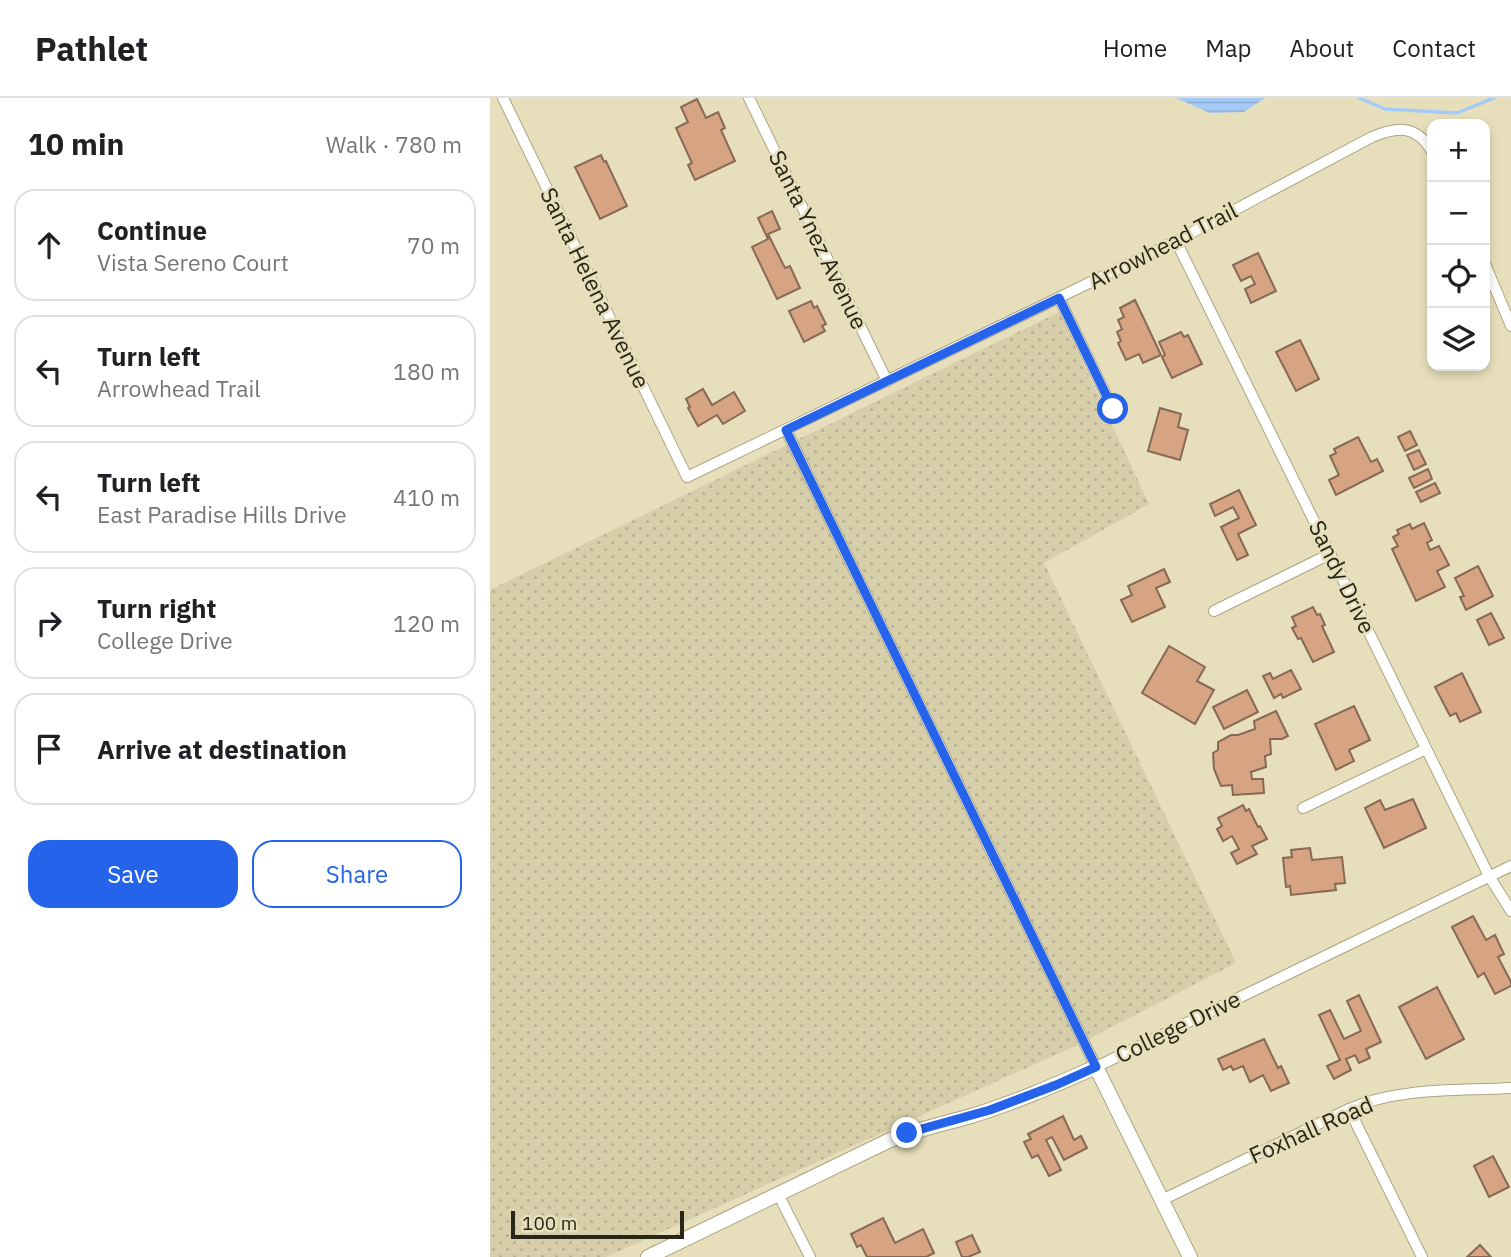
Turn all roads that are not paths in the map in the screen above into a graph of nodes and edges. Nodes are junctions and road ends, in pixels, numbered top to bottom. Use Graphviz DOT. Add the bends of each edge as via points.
graph roads {
  1 [pos="503,98"];
  2 [pos="749,98"];
  3 [pos="1427,144"];
  4 [pos="1176,241"];
  5 [pos="1490,276"];
  6 [pos="1059,298"];
  7 [pos="1511,326"];
  8 [pos="887,381"];
  9 [pos="1113,409"];
  10 [pos="786,430"];
  11 [pos="687,477"];
  12 [pos="1330,554"];
  13 [pos="1214,611"];
  14 [pos="1426,749"];
  15 [pos="1303,808"];
  16 [pos="1511,866"];
  17 [pos="1489,876"];
  18 [pos="1511,911"];
  19 [pos="1096,1067"];
  20 [pos="1511,1088"];
  21 [pos="1349,1109"];
  22 [pos="778,1194"];
  23 [pos="1162,1200"];
  24 [pos="648,1257"];
  25 [pos="810,1257"];
  26 [pos="1190,1257"];
  27 [pos="1422,1257"];
  1 -- 11 [label="street, Santa Helena Avenue"];
  2 -- 8 [label="street, Santa Ynez Avenue"];
  3 -- 4 [label="street, Arrowhead Trail" via="1412,131 1388,130"];
  4 -- 6 [label="street, Arrowhead Trail"];
  4 -- 12 [label="street, Sandy Drive"];
  5 -- 7 [label="street"];
  6 -- 8 [label="street, Arrowhead Trail"];
  6 -- 9 [label="street"];
  8 -- 10 [label="street, Arrowhead Trail"];
  10 -- 11 [label="street, Arrowhead Trail"];
  10 -- 19 [label="street"];
  12 -- 13 [label="street"];
  12 -- 14 [label="street, Sandy Drive"];
  14 -- 15 [label="street"];
  14 -- 17 [label="street, Sandy Drive"];
  16 -- 17 [label="street, College Drive"];
  17 -- 18 [label="street, Sandy Drive"];
  17 -- 19 [label="street, College Drive"];
  19 -- 22 [label="main road, College Drive" via="990,1110 907,1133"];
  19 -- 23 [label="main road"];
  20 -- 21 [label="street, Foxhall Road" via="1406,1093"];
  21 -- 23 [label="street, Foxhall Road"];
  21 -- 27 [label="street"];
  22 -- 24 [label="main road, College Drive"];
  22 -- 25 [label="street"];
  23 -- 26 [label="main road"];
}
